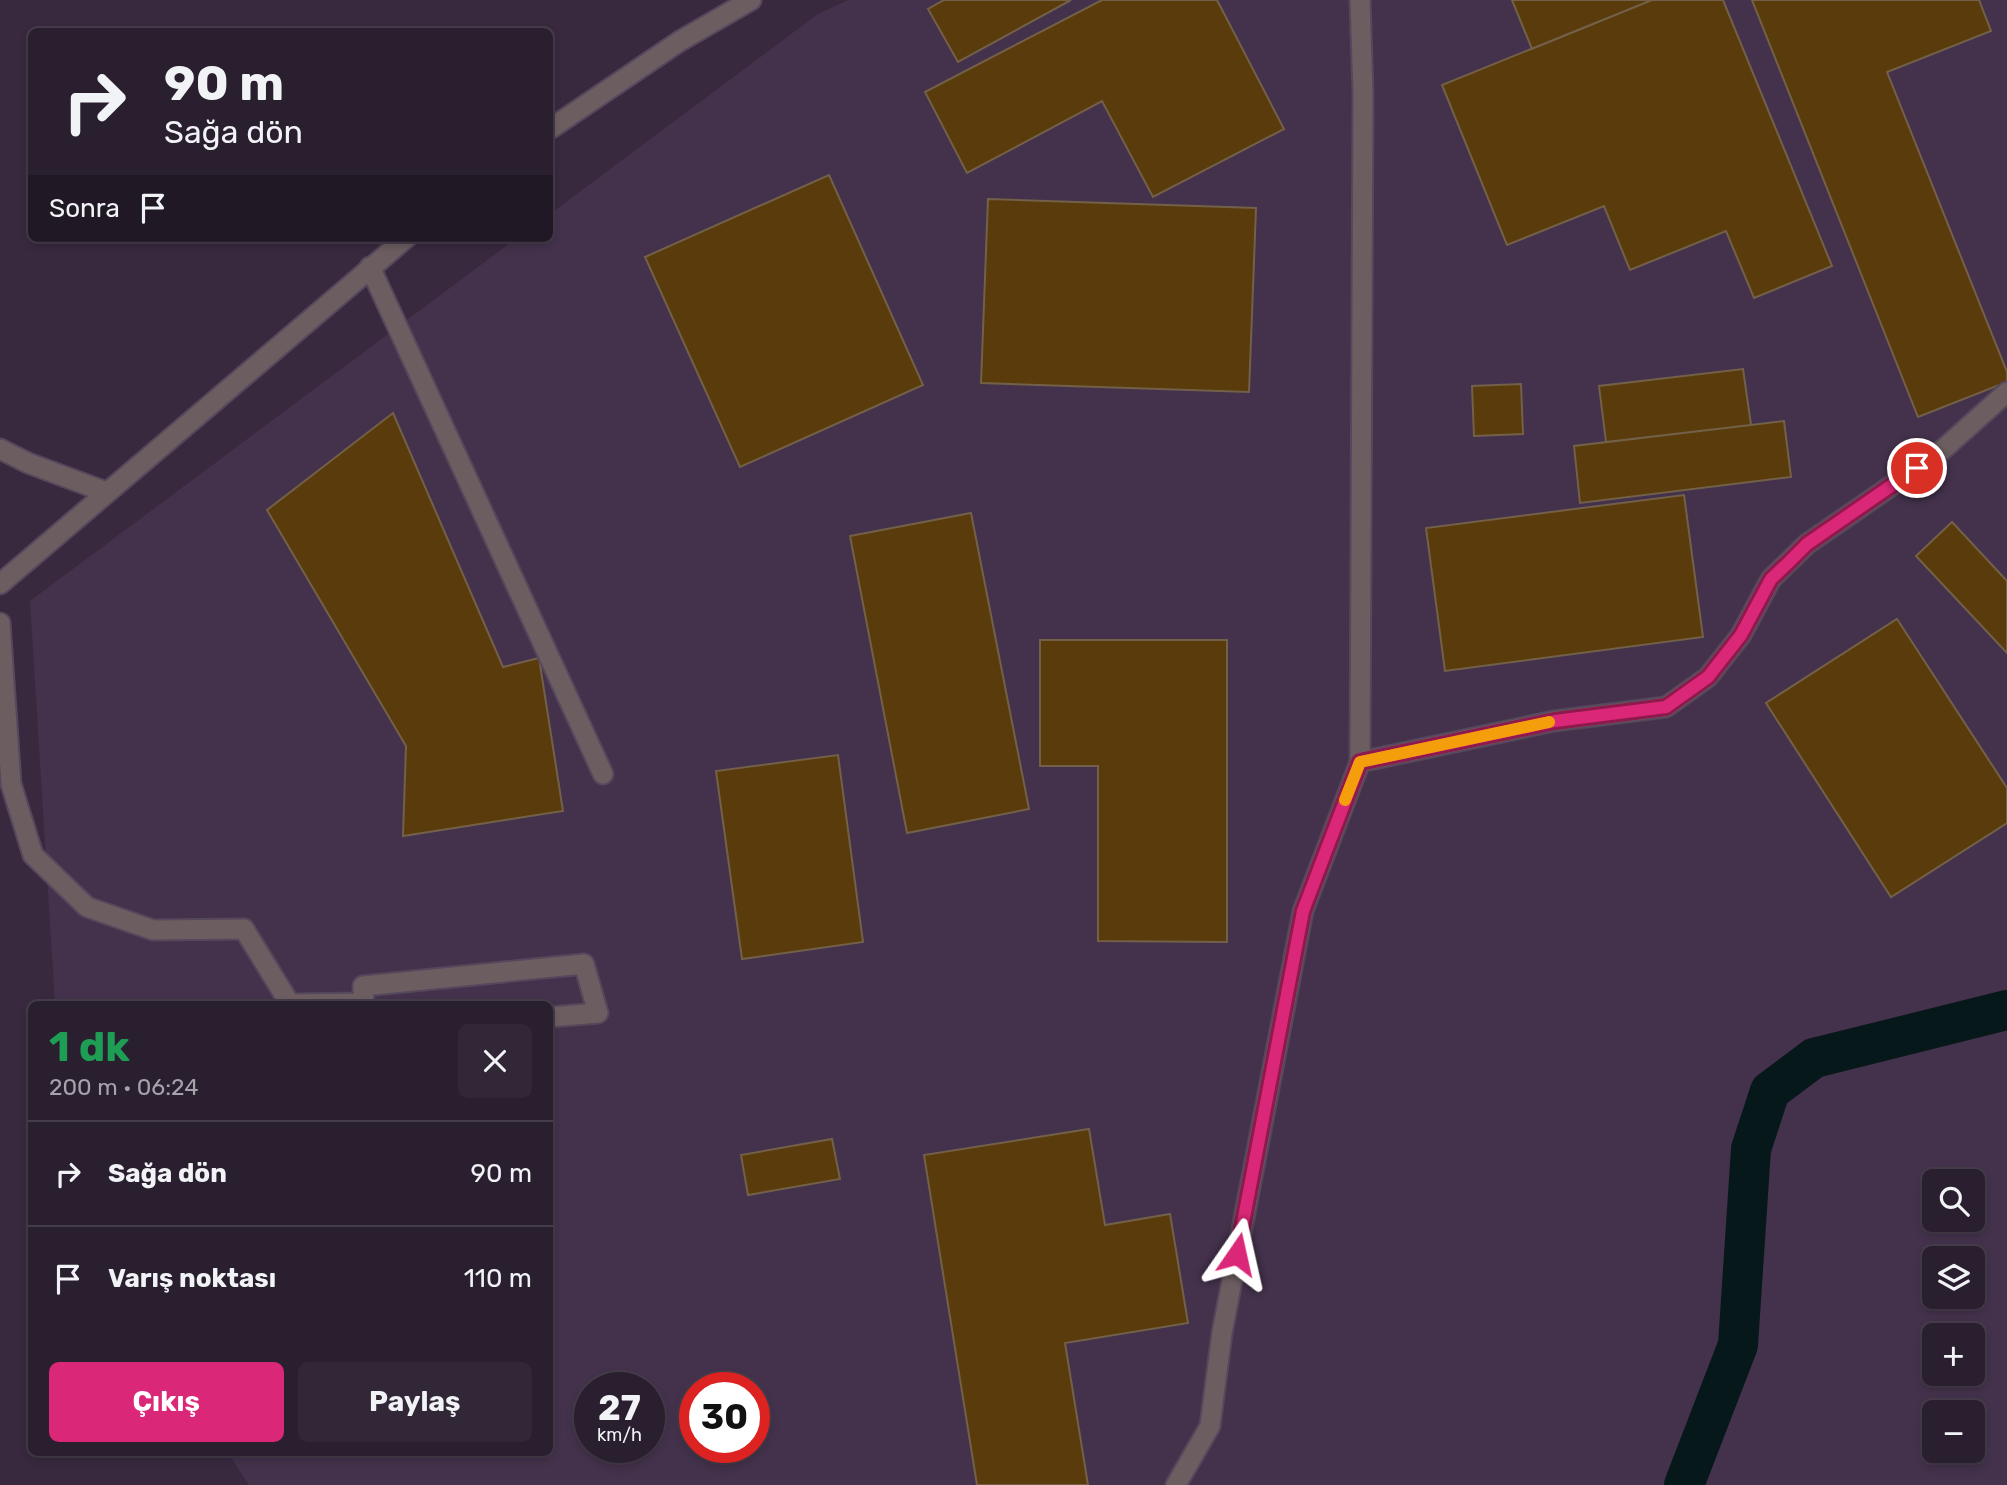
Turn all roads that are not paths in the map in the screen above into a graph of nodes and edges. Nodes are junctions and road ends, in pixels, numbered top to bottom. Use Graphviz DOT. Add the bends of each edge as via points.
graph roads {
  1 [pos="751,0"];
  2 [pos="1360,0"];
  3 [pos="553,127"];
  4 [pos="401,242"];
  5 [pos="370,267"];
  6 [pos="2007,392"];
  7 [pos="0,449"];
  8 [pos="106,492"];
  9 [pos="0,584"];
  10 [pos="0,623"];
  11 [pos="1360,762"];
  12 [pos="603,774"];
  13 [pos="288,1001"];
  14 [pos="363,1001"];
  15 [pos="553,1017"];
  16 [pos="1176,1485"];
  1 -- 3 [label="street" via="680,41"];
  2 -- 11 [label="street"];
  4 -- 5 [label="street"];
  5 -- 8 [label="street"];
  5 -- 12 [label="street"];
  6 -- 11 [label="street" via="1939,453 1807,544 1771,579 1741,635 1708,677 1666,707 1555,721"];
  7 -- 8 [label="street"];
  8 -- 9 [label="street"];
  10 -- 13 [label="street" via="11,784 33,855 87,907 153,930 244,929"];
  11 -- 16 [label="street" via="1303,911 1222,1333 1210,1426"];
  14 -- 15 [label="street" via="363,986 584,964 598,1013"];
}
